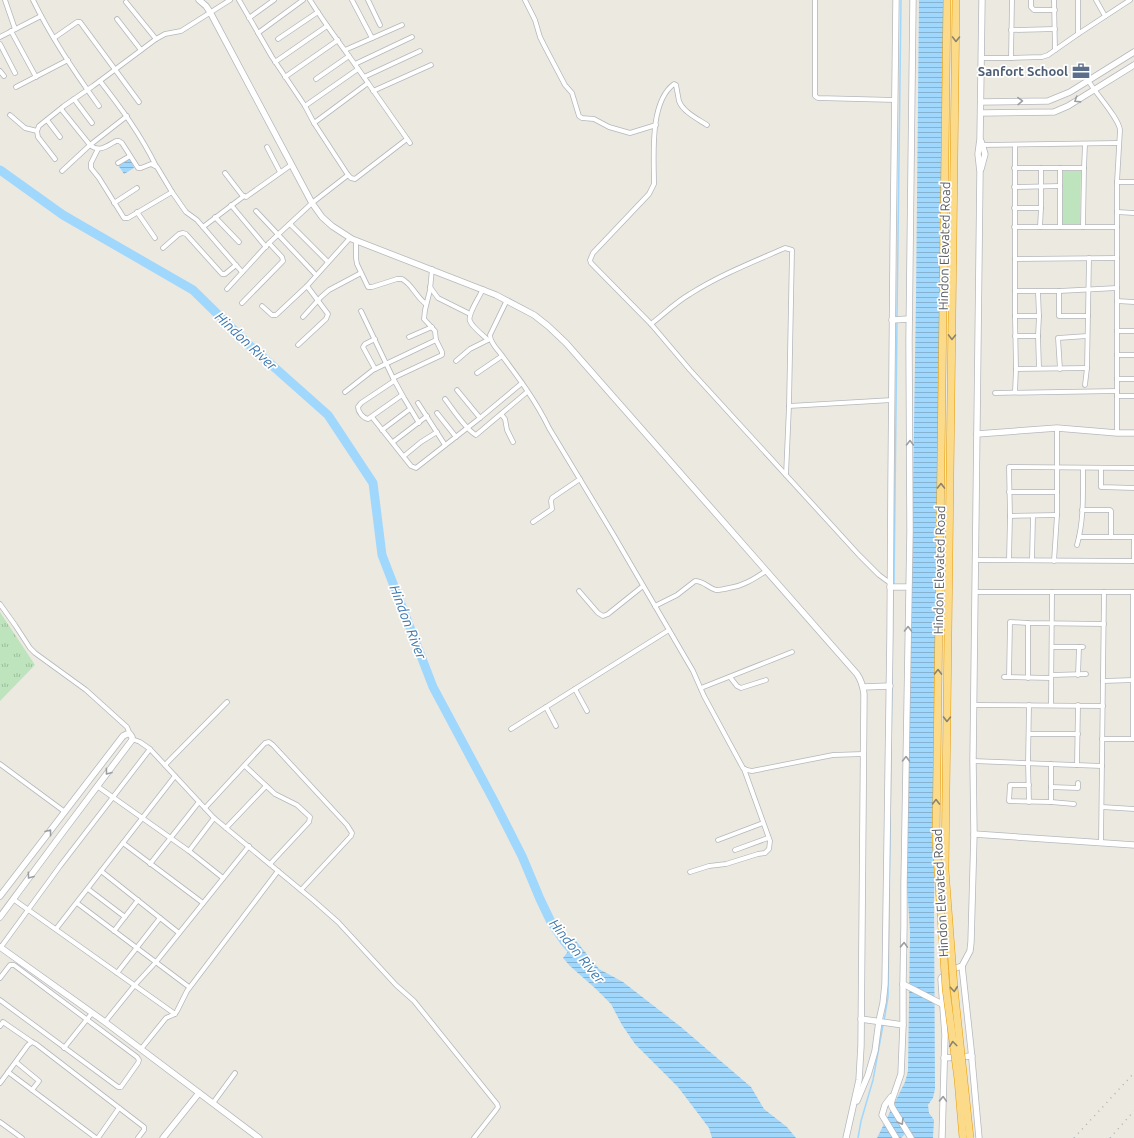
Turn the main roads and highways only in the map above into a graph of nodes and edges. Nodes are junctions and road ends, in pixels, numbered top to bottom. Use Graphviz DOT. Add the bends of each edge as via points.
graph roads {
  1 [pos="947,0"];
  2 [pos="956,0"];
  3 [pos="963,1138"];
  4 [pos="970,1138"];
  3 -- 1 [label="highway, Hindon Elevated Road, one-way, bridge" via="946,990 936,841"];
  2 -- 4 [label="highway, Hindon Elevated Road, one-way, bridge" via="945,870"];
}
